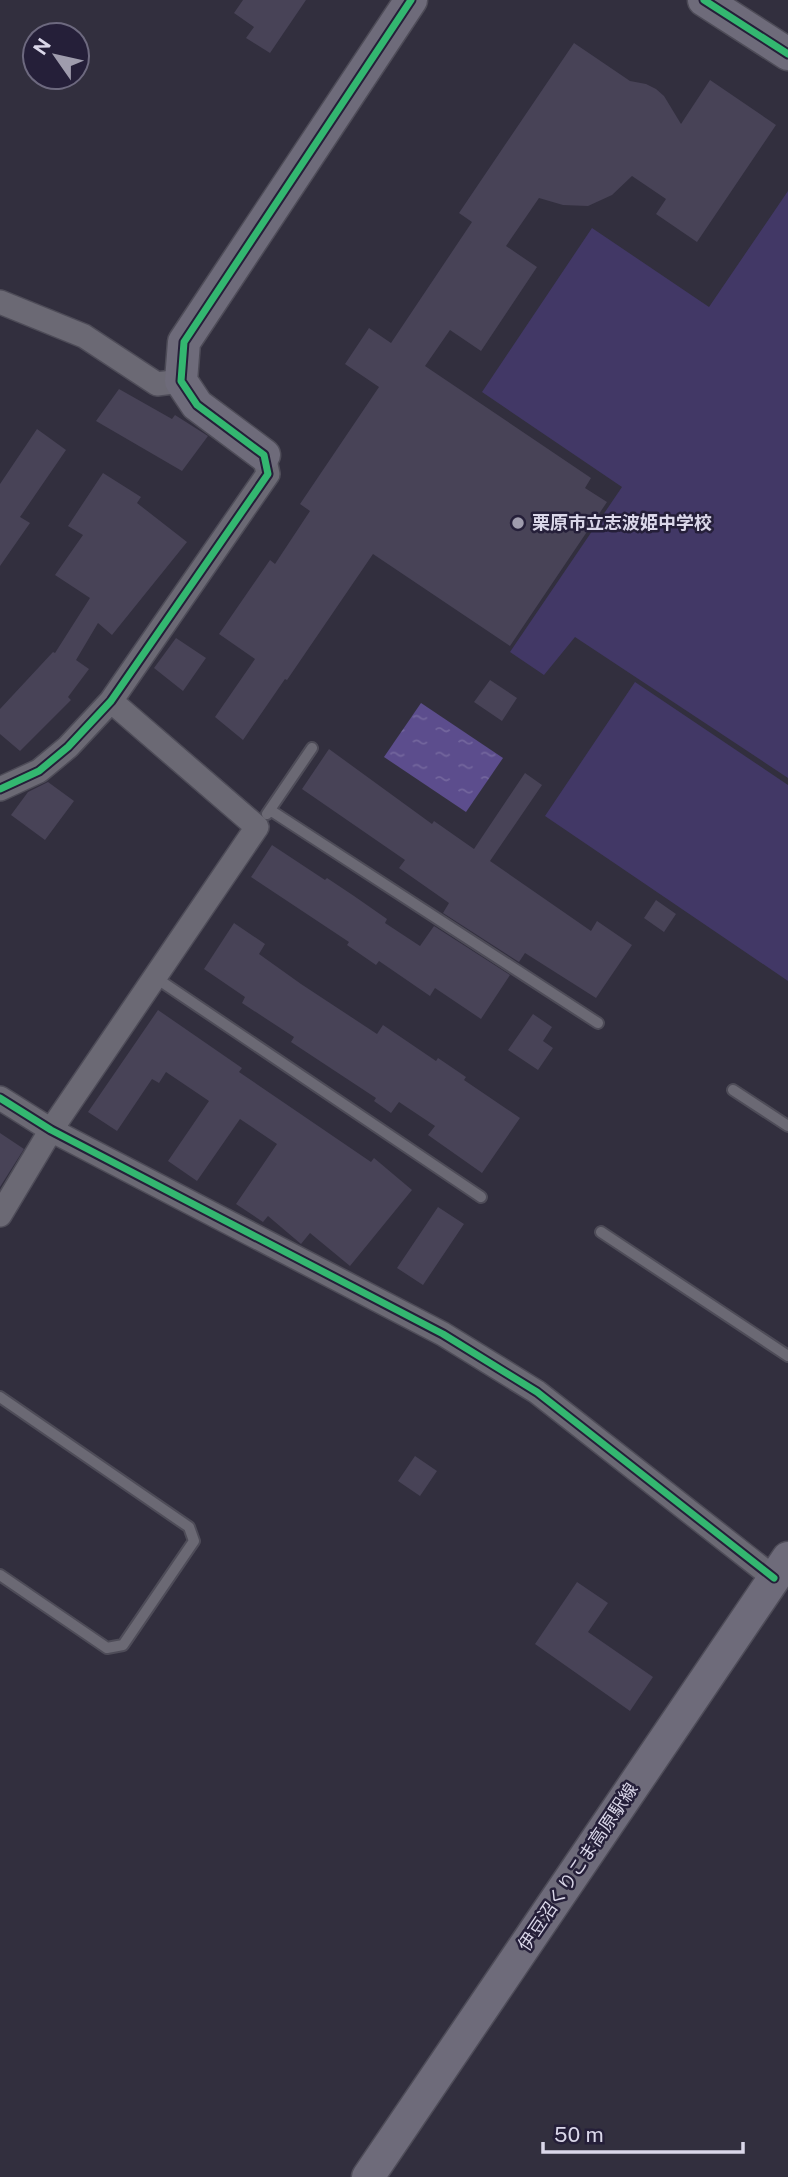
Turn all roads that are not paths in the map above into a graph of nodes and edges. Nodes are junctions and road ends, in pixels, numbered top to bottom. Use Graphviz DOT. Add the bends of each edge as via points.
graph roads {
  1 [pos="411,0"];
  2 [pos="704,0"];
  3 [pos="787,51"];
  4 [pos="0,302"];
  5 [pos="181,381"];
  6 [pos="264,455"];
  7 [pos="111,701"];
  8 [pos="312,748"];
  9 [pos="0,789"];
  10 [pos="264,819"];
  11 [pos="156,978"];
  12 [pos="598,1023"];
  13 [pos="733,1090"];
  14 [pos="0,1098"];
  15 [pos="788,1126"];
  16 [pos="51,1129"];
  17 [pos="481,1197"];
  18 [pos="0,1215"];
  19 [pos="601,1232"];
  20 [pos="788,1356"];
  21 [pos="0,1397"];
  22 [pos="781,1568"];
  23 [pos="0,1575"];
  24 [pos="368,2177"];
  1 -- 5 [label="main road" via="184,342"];
  2 -- 3 [label="main road"];
  4 -- 5 [label="street" via="84,336 157,384"];
  5 -- 6 [label="main road" via="197,405"];
  6 -- 7 [label="street" via="268,474"];
  7 -- 9 [label="street" via="39,771"];
  7 -- 10 [label="street"];
  8 -- 10 [label="lane"];
  10 -- 11 [label="street"];
  10 -- 12 [label="lane"];
  11 -- 16 [label="street"];
  11 -- 17 [label="lane"];
  13 -- 15 [label="lane"];
  14 -- 16 [label="street"];
  16 -- 18 [label="street"];
  16 -- 22 [label="street" via="455,1341 537,1392"];
  19 -- 20 [label="lane"];
  21 -- 23 [label="lane" via="189,1527 194,1541 124,1645 107,1648"];
  22 -- 24 [label="main road, 伊豆沼くりこま高原駅線"];
}
